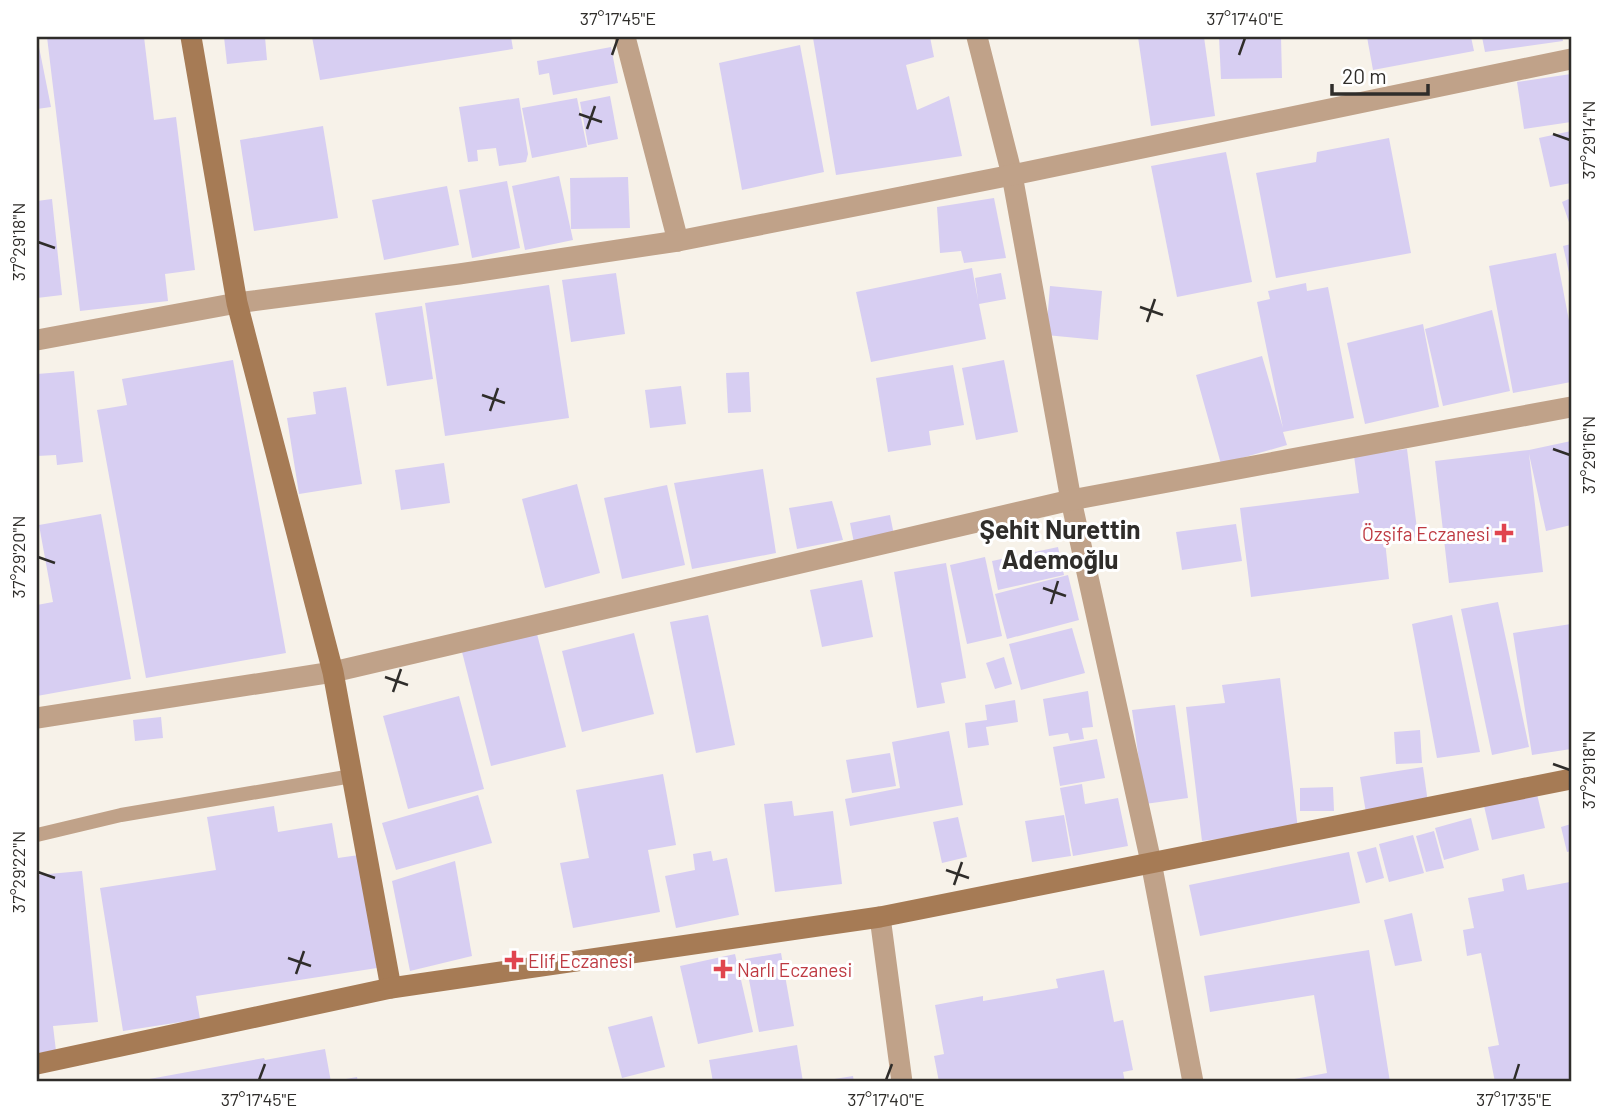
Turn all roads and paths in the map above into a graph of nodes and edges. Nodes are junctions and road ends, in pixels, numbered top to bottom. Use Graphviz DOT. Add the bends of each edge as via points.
graph roads {
  1 [pos="191,37"];
  2 [pos="625,37"];
  3 [pos="977,37"];
  4 [pos="1571,59"];
  5 [pos="1012,175"];
  6 [pos="678,241"];
  7 [pos="237,303"];
  8 [pos="37,340"];
  9 [pos="1571,407"];
  10 [pos="1071,500"];
  11 [pos="333,672"];
  12 [pos="37,718"];
  13 [pos="352,776"];
  14 [pos="1571,779"];
  15 [pos="37,835"];
  16 [pos="1151,862"];
  17 [pos="880,917"];
  18 [pos="391,988"];
  19 [pos="37,1063"];
  20 [pos="902,1082"];
  21 [pos="1192,1082"];
  1 -- 7 [label="street"];
  2 -- 6 [label="street"];
  3 -- 5 [label="street"];
  4 -- 5 [label="street"];
  5 -- 6 [label="street"];
  5 -- 10 [label="street"];
  6 -- 7 [label="street"];
  7 -- 8 [label="street"];
  7 -- 11 [label="street"];
  9 -- 10 [label="street"];
  10 -- 11 [label="street"];
  10 -- 16 [label="street"];
  11 -- 12 [label="street"];
  11 -- 13 [label="street"];
  13 -- 15 [label="lane" via="121,814"];
  13 -- 18 [label="street"];
  14 -- 16 [label="street"];
  16 -- 17 [label="street"];
  16 -- 21 [label="street"];
  17 -- 18 [label="street"];
  17 -- 20 [label="street"];
  18 -- 19 [label="street"];
}
